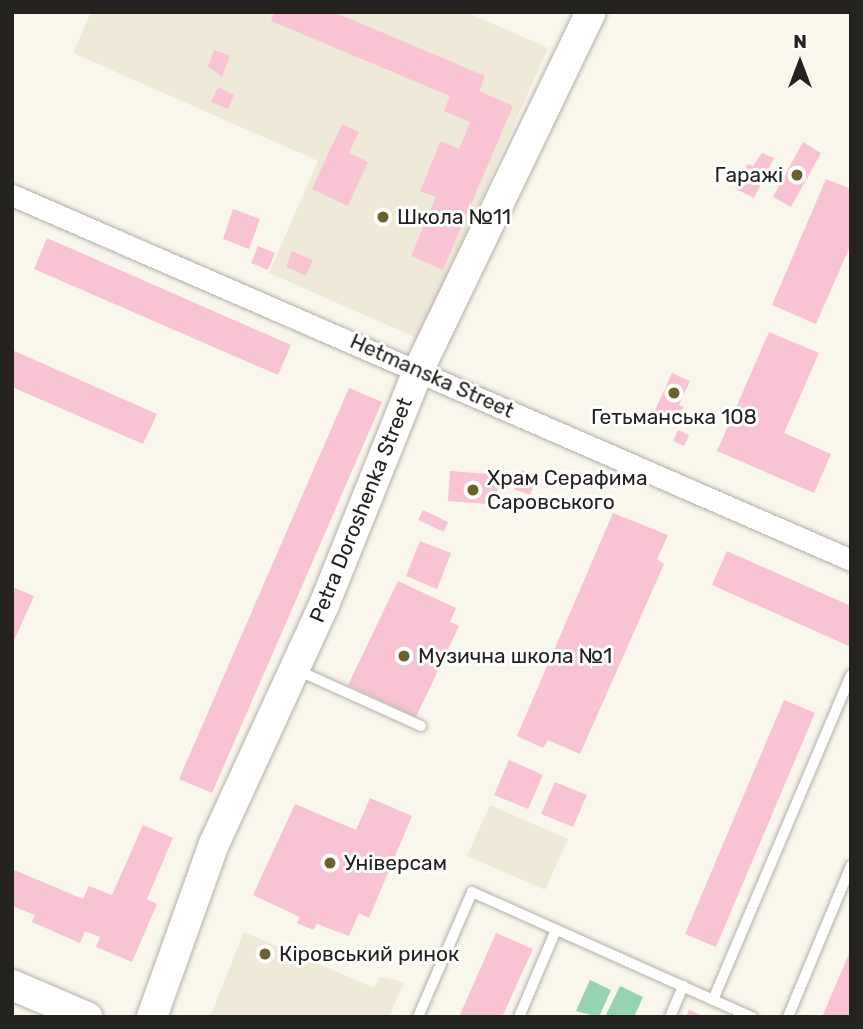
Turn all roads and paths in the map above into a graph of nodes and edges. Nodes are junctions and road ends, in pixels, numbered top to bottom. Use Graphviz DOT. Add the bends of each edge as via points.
graph roads {
  1 [pos="591,12"];
  2 [pos="12,195"];
  3 [pos="419,369"];
  4 [pos="851,560"];
  5 [pos="295,669"];
  6 [pos="850,675"];
  7 [pos="421,726"];
  8 [pos="851,866"];
  9 [pos="556,930"];
  10 [pos="12,985"];
  11 [pos="683,986"];
  12 [pos="713,1000"];
  13 [pos="87,1017"];
  14 [pos="152,1017"];
  15 [pos="418,1017"];
  16 [pos="519,1017"];
  17 [pos="670,1017"];
  18 [pos="752,1017"];
  19 [pos="788,1017"];
  1 -- 3 [label="street, Petra Doroshenka Street"];
  2 -- 3 [label="street, Hetmanska Street"];
  3 -- 4 [label="street, Hetmanska Street"];
  3 -- 5 [label="street, Petra Doroshenka Street"];
  5 -- 7 [label="lane"];
  5 -- 14 [label="street, Petra Doroshenka Street" via="214,844"];
  6 -- 12 [label="lane"];
  8 -- 19 [label="lane"];
  9 -- 11 [label="lane"];
  9 -- 15 [label="lane" via="472,892"];
  9 -- 16 [label="lane"];
  10 -- 13 [label="street"];
  11 -- 12 [label="lane"];
  11 -- 17 [label="lane"];
  12 -- 18 [label="lane"];
}
